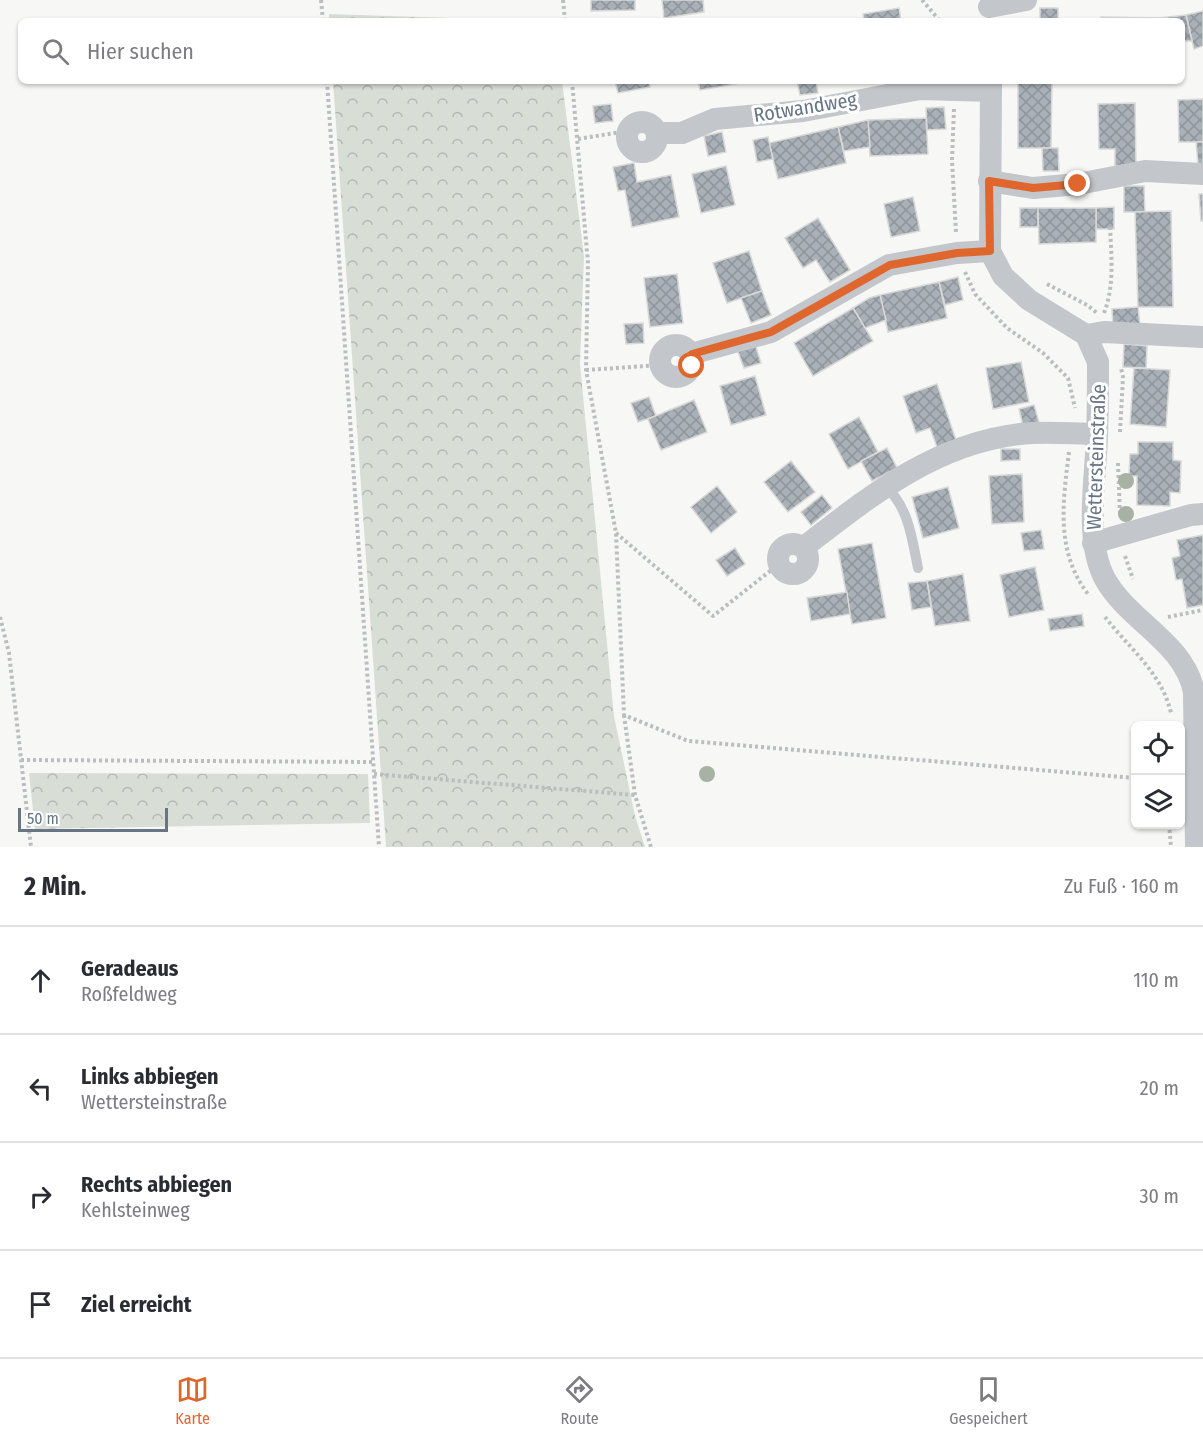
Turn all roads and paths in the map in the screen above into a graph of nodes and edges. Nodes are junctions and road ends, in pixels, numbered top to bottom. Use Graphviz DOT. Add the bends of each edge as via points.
graph roads {
  1 [pos="321,0"];
  2 [pos="563,0"];
  3 [pos="922,0"];
  4 [pos="1026,0"];
  5 [pos="987,9"];
  6 [pos="323,18"];
  7 [pos="565,18"];
  8 [pos="938,18"];
  9 [pos="327,84"];
  10 [pos="572,84"];
  11 [pos="991,86"];
  12 [pos="627,131"];
  13 [pos="578,139"];
  14 [pos="1203,174"];
  15 [pos="989,181"];
  16 [pos="1110,225"];
  17 [pos="990,251"];
  18 [pos="1040,280"];
  19 [pos="1086,335"];
  20 [pos="1203,337"];
  21 [pos="661,364"];
  22 [pos="586,370"];
  23 [pos="1097,434"];
  24 [pos="884,486"];
  25 [pos="1203,514"];
  26 [pos="616,533"];
  27 [pos="1094,543"];
  28 [pos="779,564"];
  29 [pos="918,568"];
  30 [pos="1203,610"];
  31 [pos="0,618"];
  32 [pos="1161,618"];
  33 [pos="624,715"];
  34 [pos="21,760"];
  35 [pos="374,762"];
  36 [pos="374,774"];
  37 [pos="1131,778"];
  38 [pos="635,795"];
  39 [pos="1169,829"];
  40 [pos="31,847"];
  41 [pos="379,847"];
  42 [pos="651,847"];
  43 [pos="1171,847"];
  44 [pos="1196,847"];
  1 -- 6 [label="path"];
  2 -- 7 [label="path"];
  3 -- 8 [label="path"];
  4 -- 5 [label="street"];
  9 -- 35 [label="path"];
  10 -- 13 [label="path"];
  11 -- 12 [label="street, Rotwandweg" via="920,89 803,111 715,119 682,133 657,133 653,148 640,152 628,144"];
  11 -- 15 [label="street"];
  12 -- 13 [label="path"];
  13 -- 22 [label="path" via="588,263"];
  14 -- 15 [label="street" via="1146,171 1033,188"];
  15 -- 17 [label="street"];
  16 -- 18 [label="path" via="1111,276 1102,318 1087,304"];
  17 -- 19 [label="street" via="1002,276 1029,300"];
  17 -- 21 [label="street" via="890,265 771,332 692,354 692,366 683,376 668,374"];
  19 -- 20 [label="street" via="1104,332"];
  19 -- 23 [label="street, Wettersteinstraße" via="1098,362"];
  21 -- 22 [label="path"];
  22 -- 26 [label="path"];
  23 -- 24 [label="street" via="1020,434 953,449"];
  23 -- 27 [label="street, Wettersteinstraße"];
  24 -- 28 [label="street" via="804,547 809,559 802,572 786,572"];
  24 -- 29 [label="lane" via="897,498 909,525"];
  25 -- 27 [label="street"];
  26 -- 28 [label="path" via="713,616"];
  26 -- 33 [label="path"];
  27 -- 44 [label="street, Wettersteinstraße" via="1105,579 1129,610 1182,660 1190,674 1194,692"];
  30 -- 32 [label="path"];
  31 -- 34 [label="path" via="9,652"];
  33 -- 37 [label="path" via="688,741"];
  33 -- 38 [label="path"];
  34 -- 35 [label="path"];
  34 -- 40 [label="path"];
  35 -- 36 [label="path"];
  36 -- 38 [label="path"];
  36 -- 41 [label="path"];
  38 -- 42 [label="path"];
  39 -- 43 [label="path"];
}
